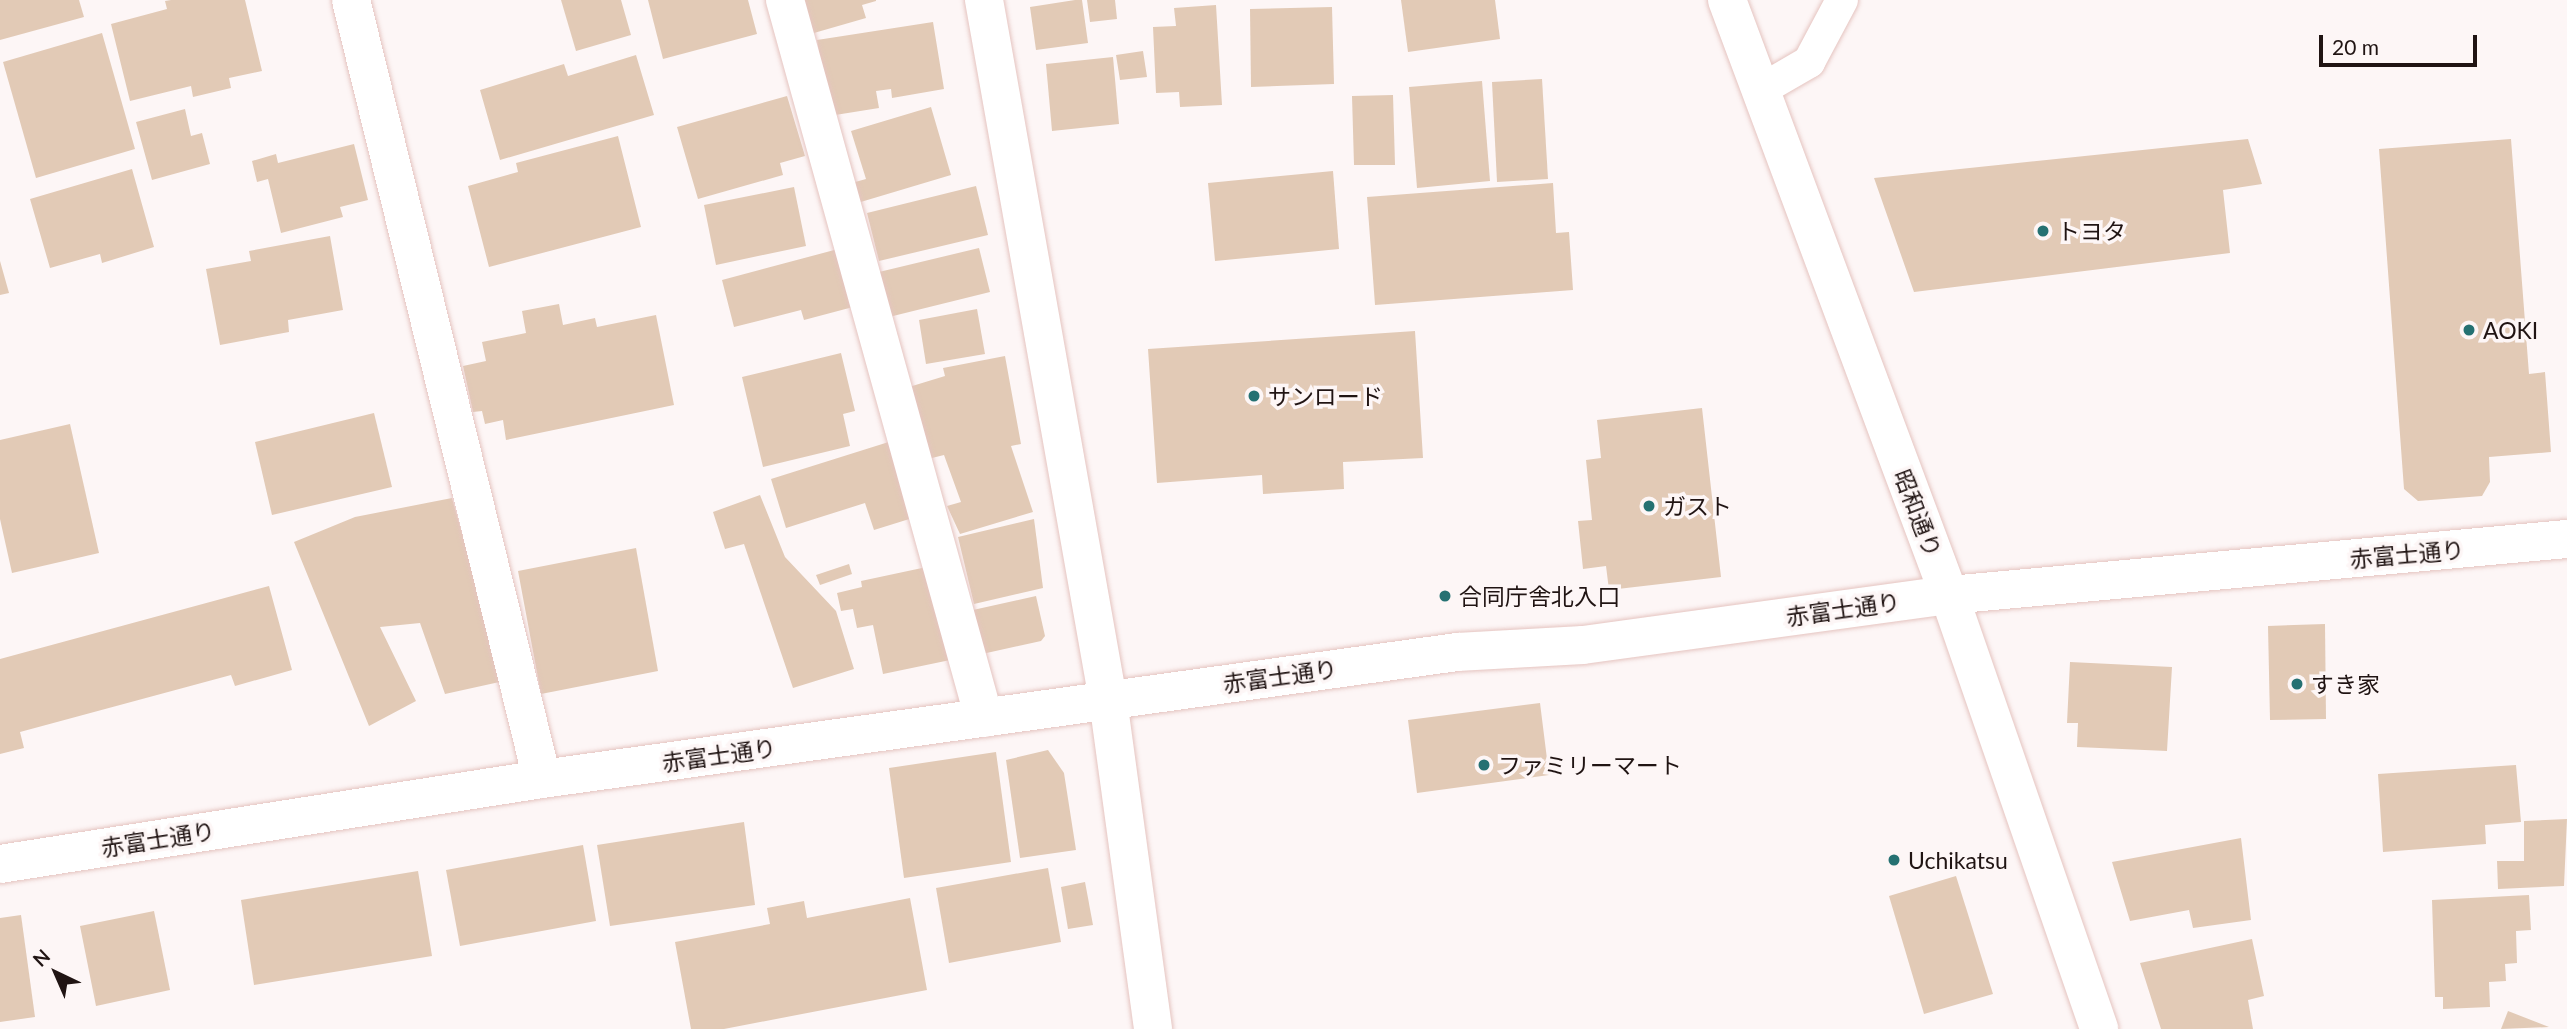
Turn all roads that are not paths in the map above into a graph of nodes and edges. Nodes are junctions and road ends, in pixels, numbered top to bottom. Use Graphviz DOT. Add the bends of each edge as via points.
graph roads {
  1 [pos="351,0"];
  2 [pos="785,0"];
  3 [pos="984,0"];
  4 [pos="1727,0"];
  5 [pos="1842,0"];
  6 [pos="1759,90"];
  7 [pos="2567,539"];
  8 [pos="1949,595"];
  9 [pos="1108,701"];
  10 [pos="984,718"];
  11 [pos="542,779"];
  12 [pos="0,864"];
  13 [pos="1153,1029"];
  14 [pos="2099,1029"];
  1 -- 11 [label="street"];
  2 -- 10 [label="street"];
  3 -- 9 [label="street"];
  4 -- 6 [label="street, 昭和通り"];
  5 -- 6 [label="lane" via="1809,62"];
  6 -- 8 [label="street, 昭和通り"];
  7 -- 8 [label="street, 赤富士通り"];
  8 -- 9 [label="street, 赤富士通り" via="1583,645 1457,652"];
  8 -- 14 [label="street, 昭和通り"];
  9 -- 10 [label="street, 赤富士通り"];
  9 -- 13 [label="street"];
  10 -- 11 [label="street, 赤富士通り"];
  11 -- 12 [label="street, 赤富士通り"];
}
